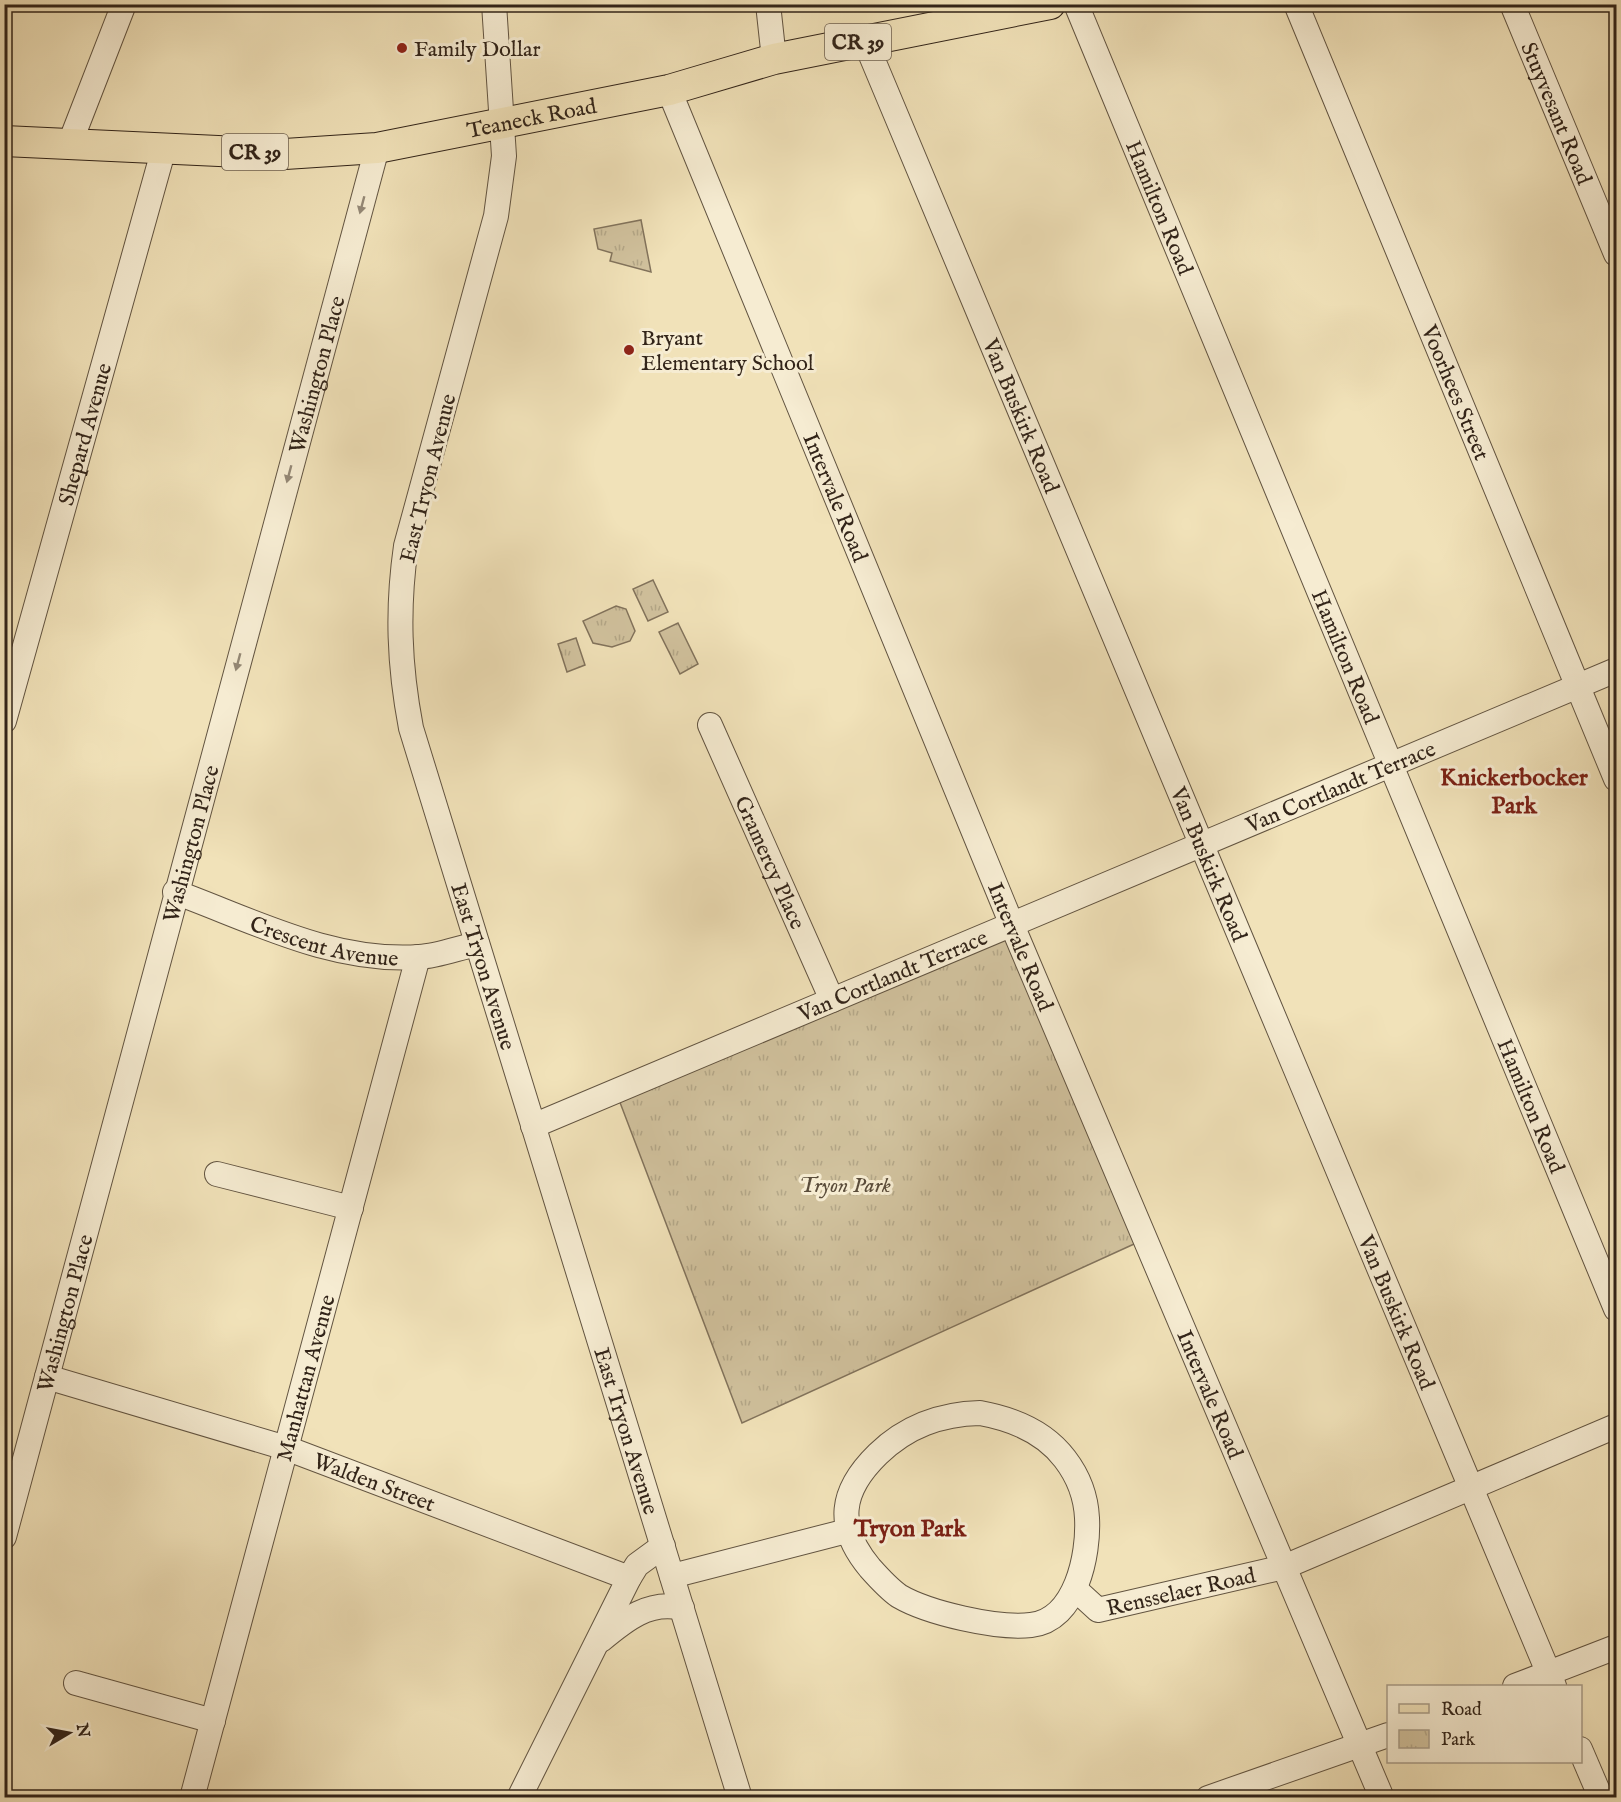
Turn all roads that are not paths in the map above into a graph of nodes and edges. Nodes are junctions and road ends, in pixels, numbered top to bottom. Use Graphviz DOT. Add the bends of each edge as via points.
graph roads {
  1 [pos="124,4"];
  2 [pos="494,4"];
  3 [pos="768,4"];
  4 [pos="1076,4"];
  5 [pos="1296,4"];
  6 [pos="1512,4"];
  7 [pos="1032,6"];
  8 [pos="865,41"];
  9 [pos="774,59"];
  10 [pos="669,90"];
  11 [pos="504,122"];
  12 [pos="4,141"];
  13 [pos="70,143"];
  14 [pos="164,148"];
  15 [pos="377,148"];
  16 [pos="1617,254"];
  17 [pos="1617,670"];
  18 [pos="1578,686"];
  19 [pos="4,721"];
  20 [pos="710,724"];
  21 [pos="1391,765"];
  22 [pos="1617,779"];
  23 [pos="1201,845"];
  24 [pos="175,892"];
  25 [pos="1012,924"];
  26 [pos="477,944"];
  27 [pos="418,957"];
  28 [pos="832,1000"];
  29 [pos="533,1126"];
  30 [pos="217,1174"];
  31 [pos="351,1208"];
  32 [pos="1617,1309"];
  33 [pos="47,1377"];
  34 [pos="1617,1426"];
  35 [pos="286,1448"];
  36 [pos="1471,1488"];
  37 [pos="847,1531"];
  38 [pos="4,1537"];
  39 [pos="663,1546"];
  40 [pos="1284,1567"];
  41 [pos="672,1576"];
  42 [pos="629,1578"];
  43 [pos="1075,1589"];
  44 [pos="682,1608"];
  45 [pos="595,1645"];
  46 [pos="1617,1647"];
  47 [pos="1552,1680"];
  48 [pos="76,1683"];
  49 [pos="1521,1685"];
  50 [pos="213,1721"];
  51 [pos="1387,1736"];
  52 [pos="1360,1746"];
  53 [pos="1582,1751"];
  54 [pos="192,1797"];
  55 [pos="519,1797"];
  56 [pos="740,1797"];
  57 [pos="1208,1797"];
  58 [pos="1382,1797"];
  59 [pos="1601,1797"];
  1 -- 13 [label="street"];
  2 -- 11 [label="street, East Tryon Avenue"];
  3 -- 9 [label="street"];
  4 -- 21 [label="street, Hamilton Road"];
  5 -- 18 [label="street, Voorhees Street"];
  6 -- 16 [label="street, Stuyvesant Road"];
  7 -- 8 [label="main road, Teaneck Road / CR 39"];
  8 -- 9 [label="main road, Teaneck Road / CR 39"];
  8 -- 23 [label="street, Van Buskirk Road"];
  9 -- 10 [label="main road, Teaneck Road / CR 39"];
  10 -- 11 [label="main road, Teaneck Road / CR 39"];
  10 -- 25 [label="street, Intervale Road"];
  11 -- 15 [label="main road, Teaneck Road / CR 39"];
  11 -- 26 [label="street, East Tryon Avenue" via="496,216 406,546 399,622 402,677 411,728"];
  12 -- 13 [label="main road, Teaneck Road / CR 39"];
  13 -- 14 [label="main road, Teaneck Road / CR 39"];
  14 -- 15 [label="main road, Teaneck Road / CR 39" via="285,154"];
  14 -- 19 [label="street, Shepard Avenue"];
  15 -- 24 [label="street, Washington Place, one-way"];
  17 -- 18 [label="street, Van Cortlandt Terrace"];
  18 -- 21 [label="street, Van Cortlandt Terrace"];
  18 -- 22 [label="street, Voorhees Street"];
  20 -- 28 [label="street, Gramercy Place"];
  21 -- 23 [label="street, Van Cortlandt Terrace"];
  21 -- 32 [label="street, Hamilton Road"];
  23 -- 25 [label="street, Van Cortlandt Terrace"];
  23 -- 36 [label="street, Van Buskirk Road"];
  24 -- 27 [label="street, Crescent Avenue" via="319,946 354,954"];
  24 -- 33 [label="street, Washington Place"];
  25 -- 28 [label="street, Van Cortlandt Terrace"];
  25 -- 40 [label="street, Intervale Road"];
  26 -- 27 [label="street, Crescent Avenue"];
  26 -- 29 [label="street, East Tryon Avenue"];
  27 -- 31 [label="street, Manhattan Avenue"];
  28 -- 29 [label="street, Van Cortlandt Terrace"];
  29 -- 39 [label="street, East Tryon Avenue"];
  30 -- 31 [label="street"];
  31 -- 35 [label="street, Manhattan Avenue"];
  33 -- 35 [label="street, Walden Street"];
  33 -- 38 [label="street, Washington Place"];
  34 -- 36 [label="street, Rensselaer Road"];
  35 -- 42 [label="street, Walden Street"];
  35 -- 50 [label="street, Manhattan Avenue"];
  36 -- 40 [label="street, Rensselaer Road"];
  36 -- 47 [label="street, Van Buskirk Road"];
  37 -- 41 [label="street"];
  37 -- 43 [label="street, Rensselaer Road" via="860,1556 900,1596 974,1622 1033,1625 1057,1613"];
  37 -- 43 [label="street" via="848,1498 854,1483 889,1444 934,1418 980,1413 1005,1418 1049,1442 1076,1476 1087,1517 1087,1538"];
  39 -- 41 [label="street, East Tryon Avenue"];
  39 -- 42 [label="street" via="637,1565"];
  40 -- 43 [label="street, Rensselaer Road" via="1098,1610"];
  40 -- 52 [label="street, Intervale Road"];
  41 -- 44 [label="street, East Tryon Avenue"];
  42 -- 45 [label="street"];
  44 -- 45 [label="street" via="665,1605 638,1613"];
  44 -- 56 [label="street, East Tryon Avenue"];
  45 -- 55 [label="street"];
  46 -- 47 [label="street"];
  47 -- 49 [label="street"];
  48 -- 50 [label="street"];
  50 -- 54 [label="street, Manhattan Avenue"];
  51 -- 52 [label="street"];
  52 -- 57 [label="street"];
  52 -- 58 [label="street, Intervale Road"];
  53 -- 59 [label="street"];
}
